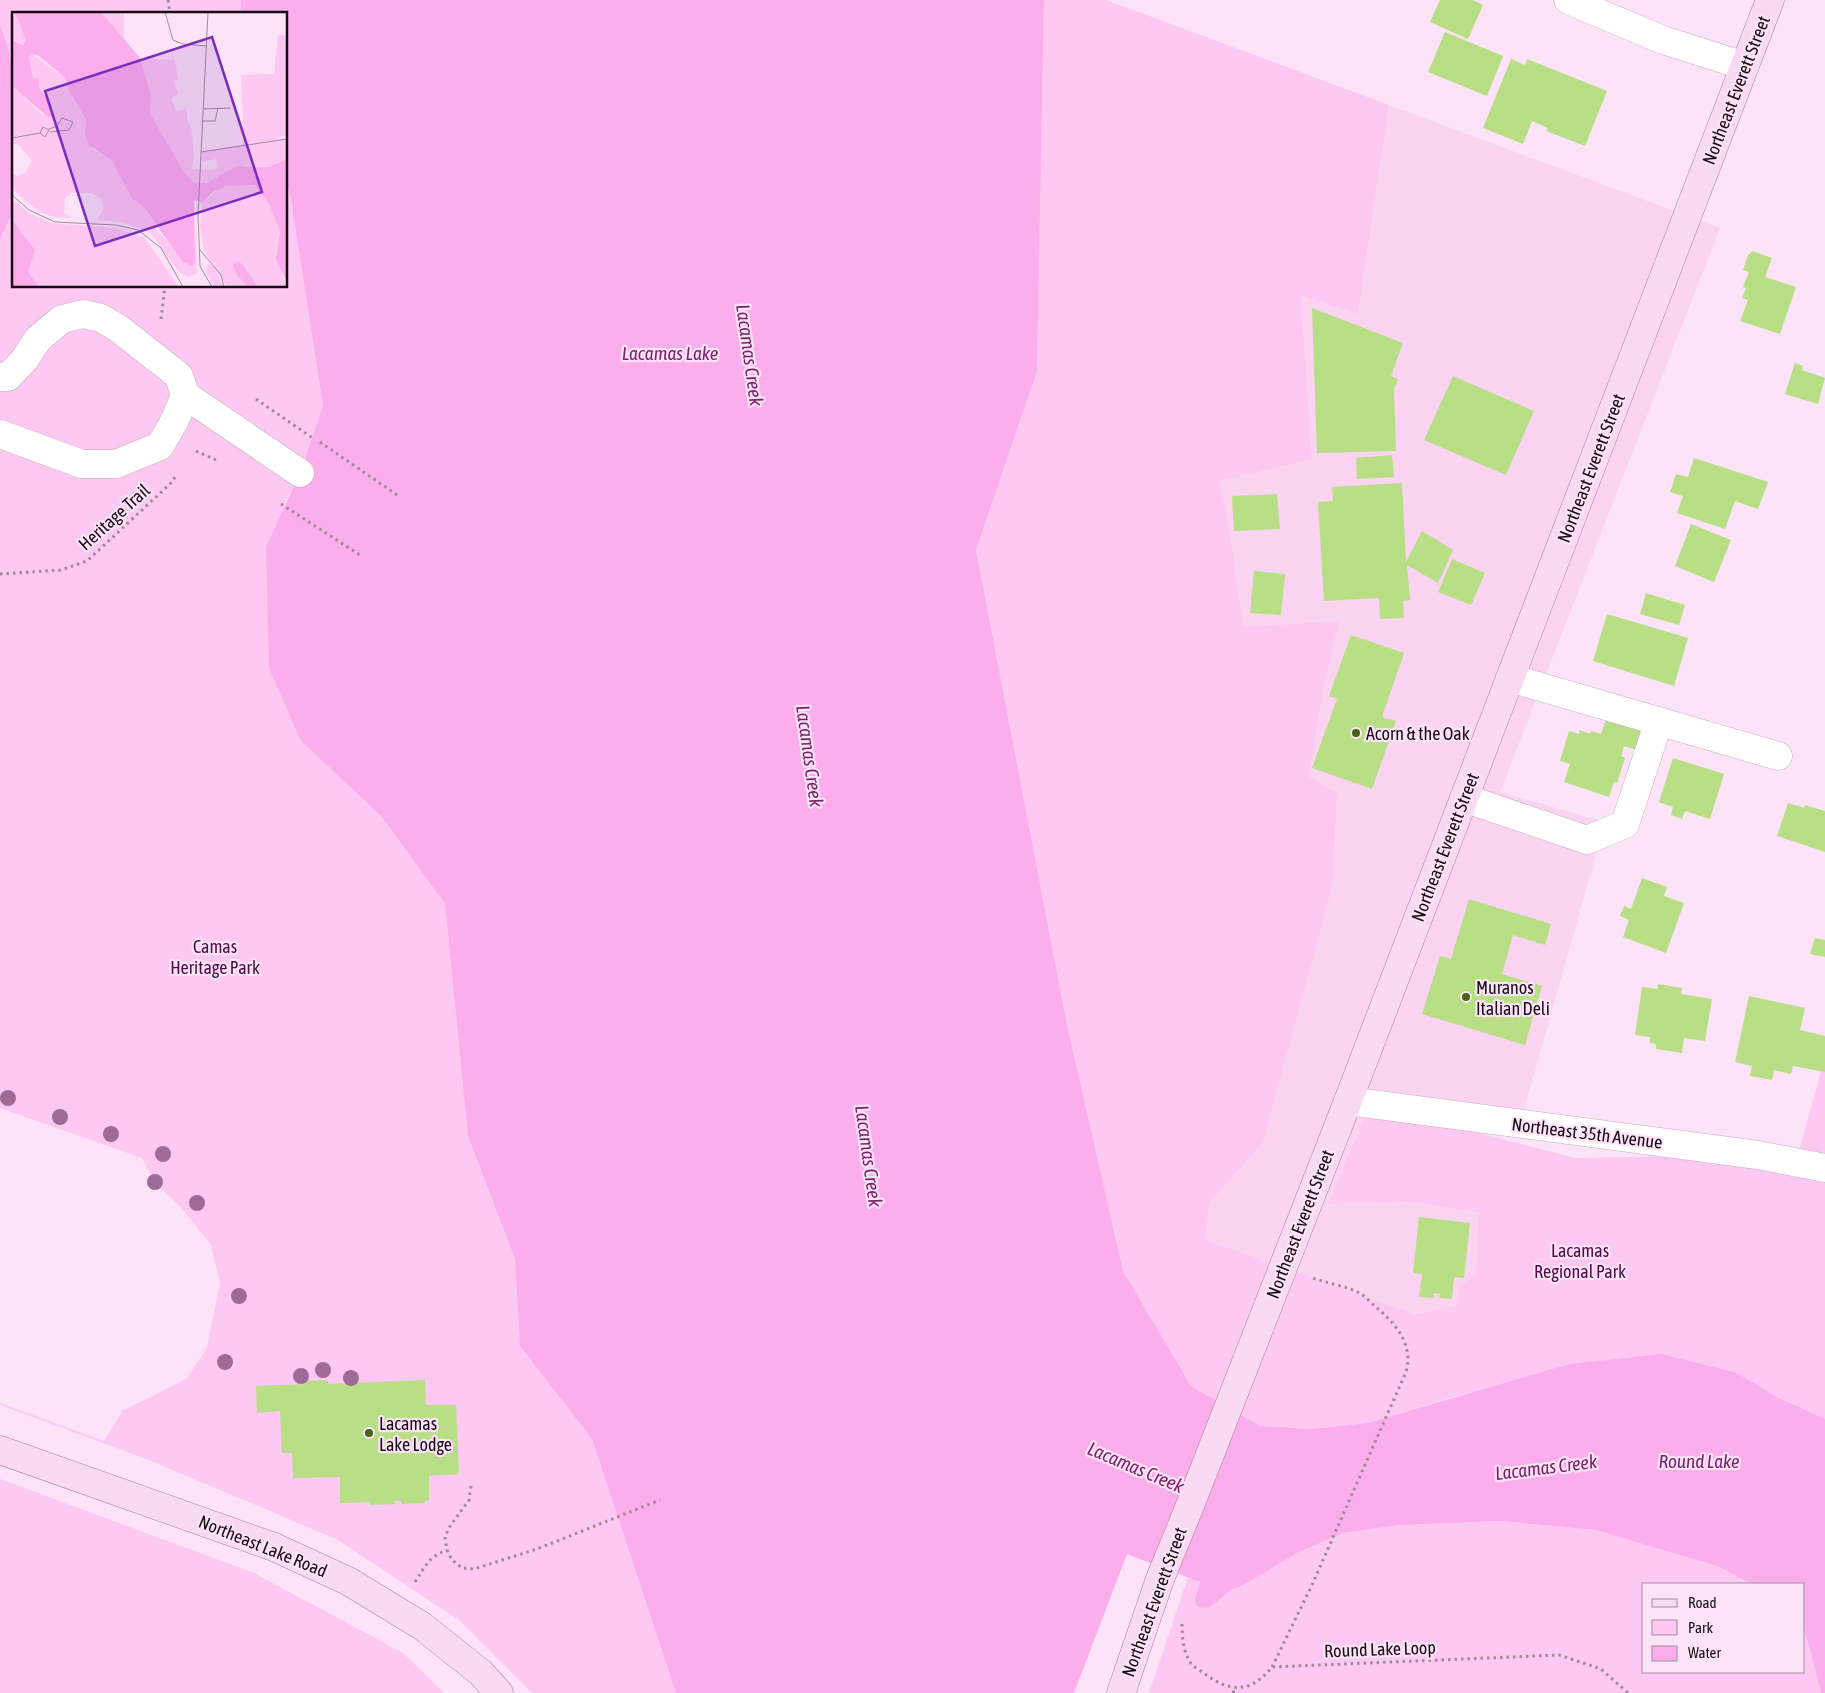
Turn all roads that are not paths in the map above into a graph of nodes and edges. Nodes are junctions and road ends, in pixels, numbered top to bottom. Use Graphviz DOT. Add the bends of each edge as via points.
graph roads {
  1 [pos="1568,0"];
  2 [pos="1770,0"];
  3 [pos="1745,66"];
  4 [pos="0,377"];
  5 [pos="185,395"];
  6 [pos="0,434"];
  7 [pos="300,473"];
  8 [pos="1510,678"];
  9 [pos="1659,722"];
  10 [pos="1778,756"];
  11 [pos="1464,798"];
  12 [pos="1348,1101"];
  13 [pos="1825,1168"];
  14 [pos="0,1450"];
  15 [pos="499,1693"];
  16 [pos="1121,1693"];
  1 -- 3 [label="street" via="1663,40"];
  2 -- 3 [label="main road, Northeast Everett Street"];
  3 -- 8 [label="main road, Northeast Everett Street"];
  4 -- 5 [label="street" via="8,377 38,339 62,319 83,314 101,318 118,328 179,376"];
  5 -- 6 [label="street" via="176,420 160,446 116,464 82,464"];
  5 -- 7 [label="street"];
  8 -- 9 [label="street"];
  8 -- 11 [label="main road, Northeast Everett Street"];
  9 -- 10 [label="street"];
  9 -- 11 [label="street" via="1625,824 1587,840"];
  11 -- 12 [label="main road, Northeast Everett Street"];
  12 -- 13 [label="street, Northeast 35th Avenue" via="1758,1155"];
  12 -- 16 [label="main road, Northeast Everett Street" via="1160,1578"];
  14 -- 15 [label="main road, Northeast Lake Road" via="274,1547 348,1581 422,1626 481,1673"];
}
